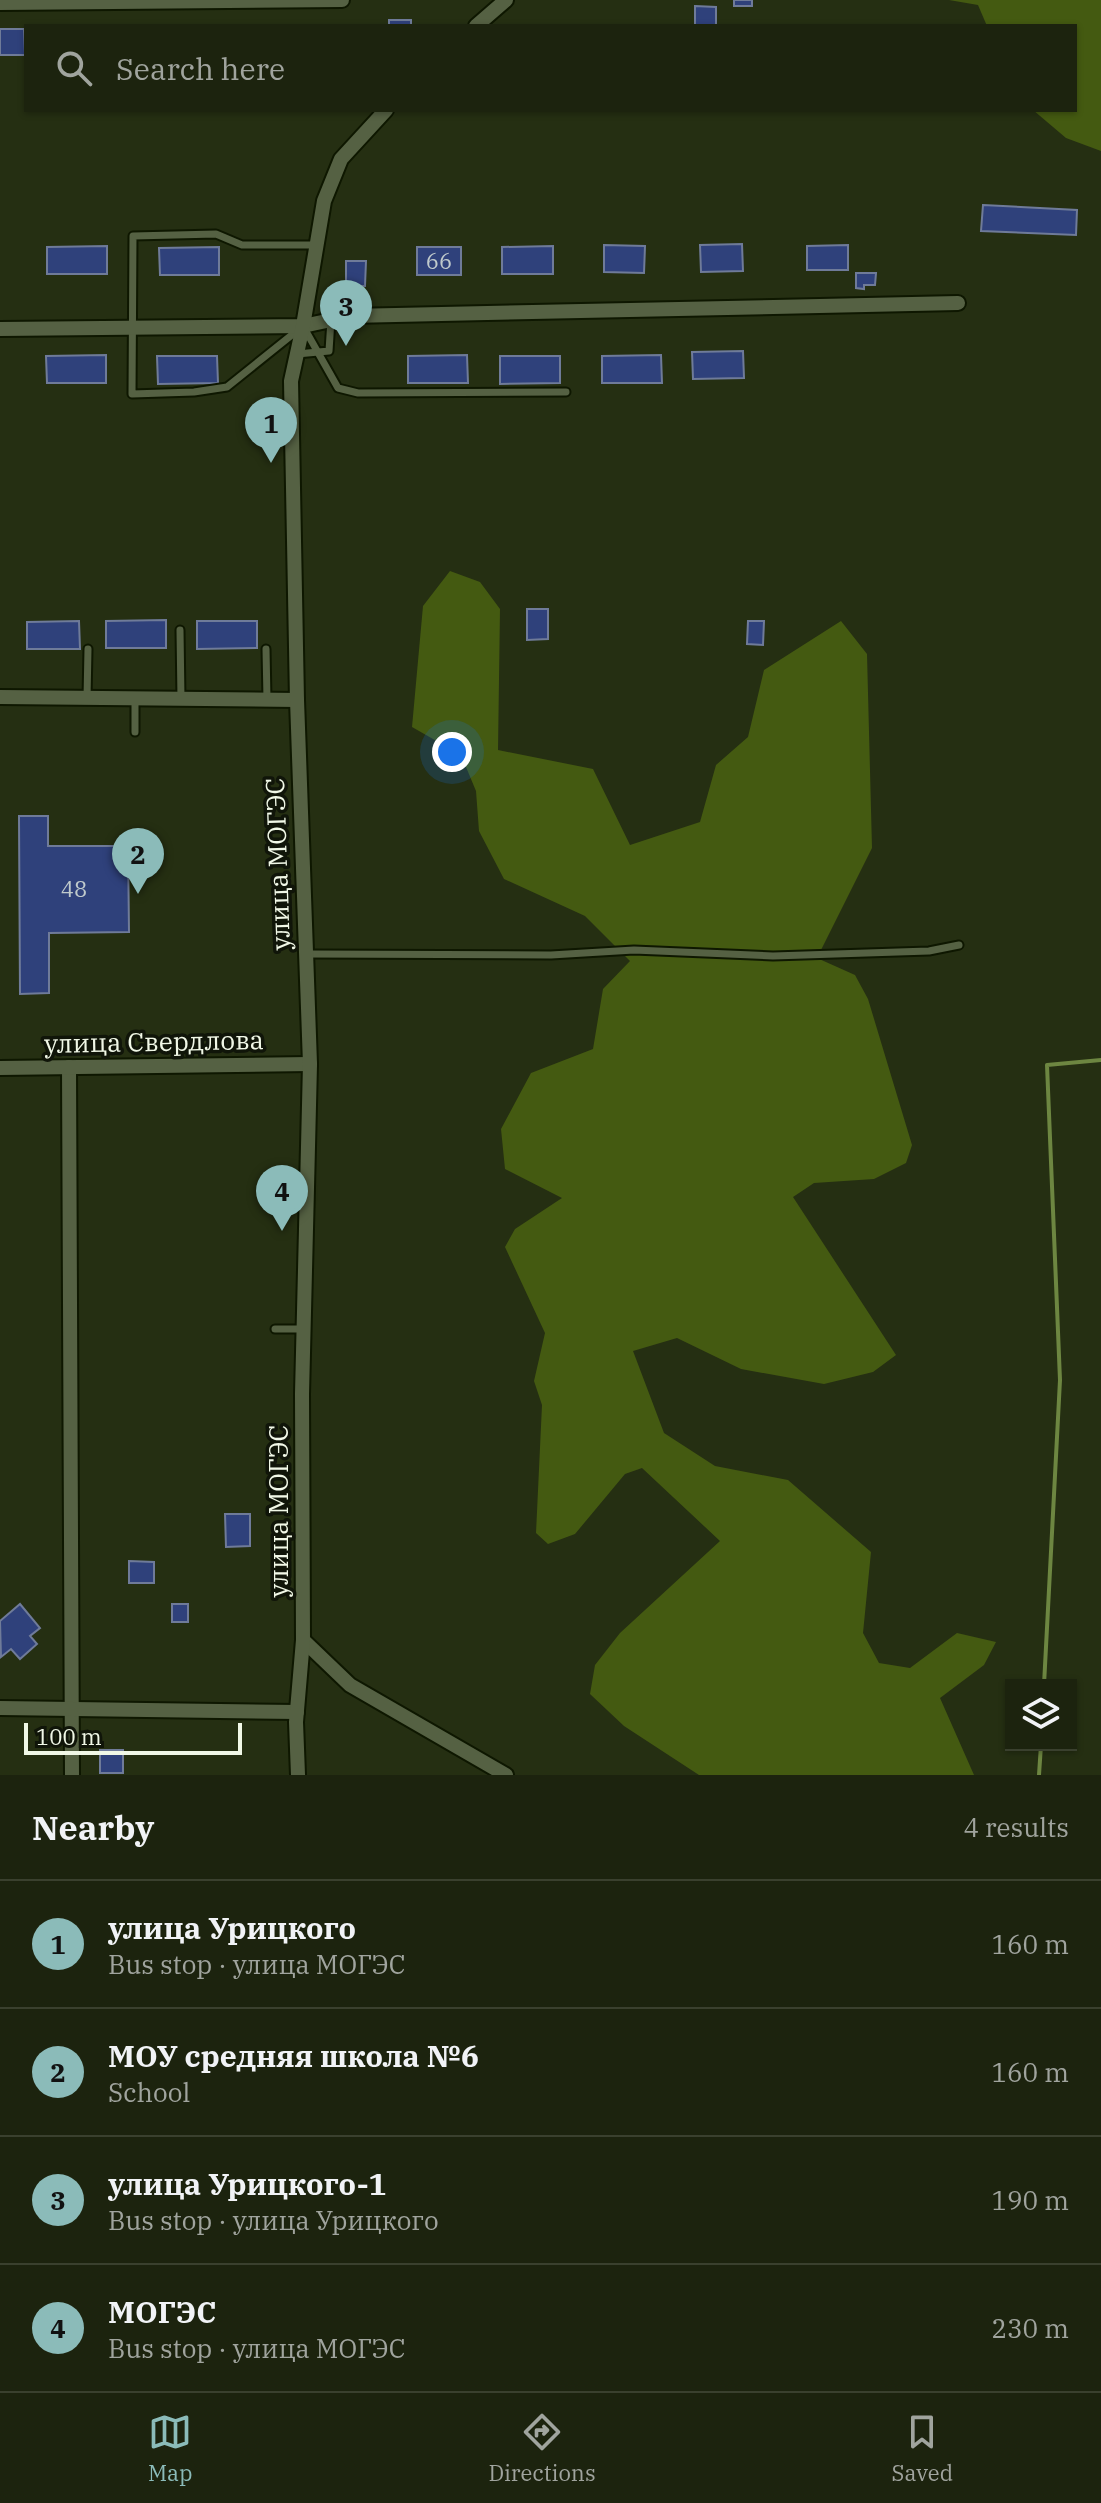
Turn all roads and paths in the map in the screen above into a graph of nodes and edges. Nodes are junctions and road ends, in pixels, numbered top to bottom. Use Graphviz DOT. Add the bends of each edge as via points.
graph roads {
  1 [pos="342,0"];
  2 [pos="506,0"];
  3 [pos="0,3"];
  4 [pos="478,24"];
  5 [pos="384,112"];
  6 [pos="316,245"];
  7 [pos="958,303"];
  8 [pos="331,320"];
  9 [pos="303,326"];
  10 [pos="131,327"];
  11 [pos="0,329"];
  12 [pos="317,352"];
  13 [pos="297,354"];
  14 [pos="566,392"];
  15 [pos="180,630"];
  16 [pos="88,649"];
  17 [pos="266,649"];
  18 [pos="0,697"];
  19 [pos="87,698"];
  20 [pos="135,699"];
  21 [pos="181,699"];
  22 [pos="267,700"];
  23 [pos="297,700"];
  24 [pos="135,732"];
  25 [pos="959,945"];
  26 [pos="305,954"];
  27 [pos="310,1064"];
  28 [pos="69,1067"];
  29 [pos="0,1068"];
  30 [pos="275,1329"];
  31 [pos="303,1329"];
  32 [pos="303,1640"];
  33 [pos="0,1708"];
  34 [pos="72,1708"];
  35 [pos="297,1712"];
  36 [pos="72,1775"];
  37 [pos="298,1775"];
  38 [pos="506,1775"];
  1 -- 3 [label="street"];
  2 -- 4 [label="street"];
  5 -- 6 [label="street, улица МОГЭС" via="341,159 324,201"];
  6 -- 9 [label="street, улица МОГЭС"];
  6 -- 10 [label="lane" via="242,245 216,234 133,236"];
  7 -- 8 [label="street"];
  8 -- 9 [label="street"];
  8 -- 12 [label="lane" via="329,351"];
  9 -- 10 [label="street"];
  9 -- 10 [label="lane" via="227,387 132,394"];
  9 -- 12 [label="lane"];
  9 -- 13 [label="street, улица МОГЭС"];
  10 -- 11 [label="street"];
  12 -- 13 [label="lane"];
  12 -- 14 [label="lane" via="338,388 358,393"];
  13 -- 23 [label="street, улица МОГЭС" via="291,381"];
  15 -- 21 [label="lane"];
  16 -- 19 [label="lane"];
  17 -- 22 [label="lane"];
  18 -- 19 [label="street"];
  19 -- 20 [label="street"];
  20 -- 21 [label="street"];
  20 -- 24 [label="lane"];
  21 -- 22 [label="street"];
  22 -- 23 [label="street"];
  23 -- 26 [label="street, улица МОГЭС"];
  25 -- 26 [label="lane" via="929,951 773,956 634,950"];
  26 -- 27 [label="street, улица МОГЭС"];
  27 -- 28 [label="street, улица Свердлова"];
  27 -- 31 [label="street, улица МОГЭС"];
  28 -- 29 [label="street, улица Свердлова"];
  28 -- 34 [label="street"];
  30 -- 31 [label="lane"];
  31 -- 32 [label="street, улица МОГЭС"];
  32 -- 35 [label="street, улица МОГЭС"];
  32 -- 38 [label="street" via="350,1685"];
  33 -- 34 [label="street"];
  34 -- 35 [label="street"];
  34 -- 36 [label="street"];
  35 -- 37 [label="street, улица МОГЭС"];
}
